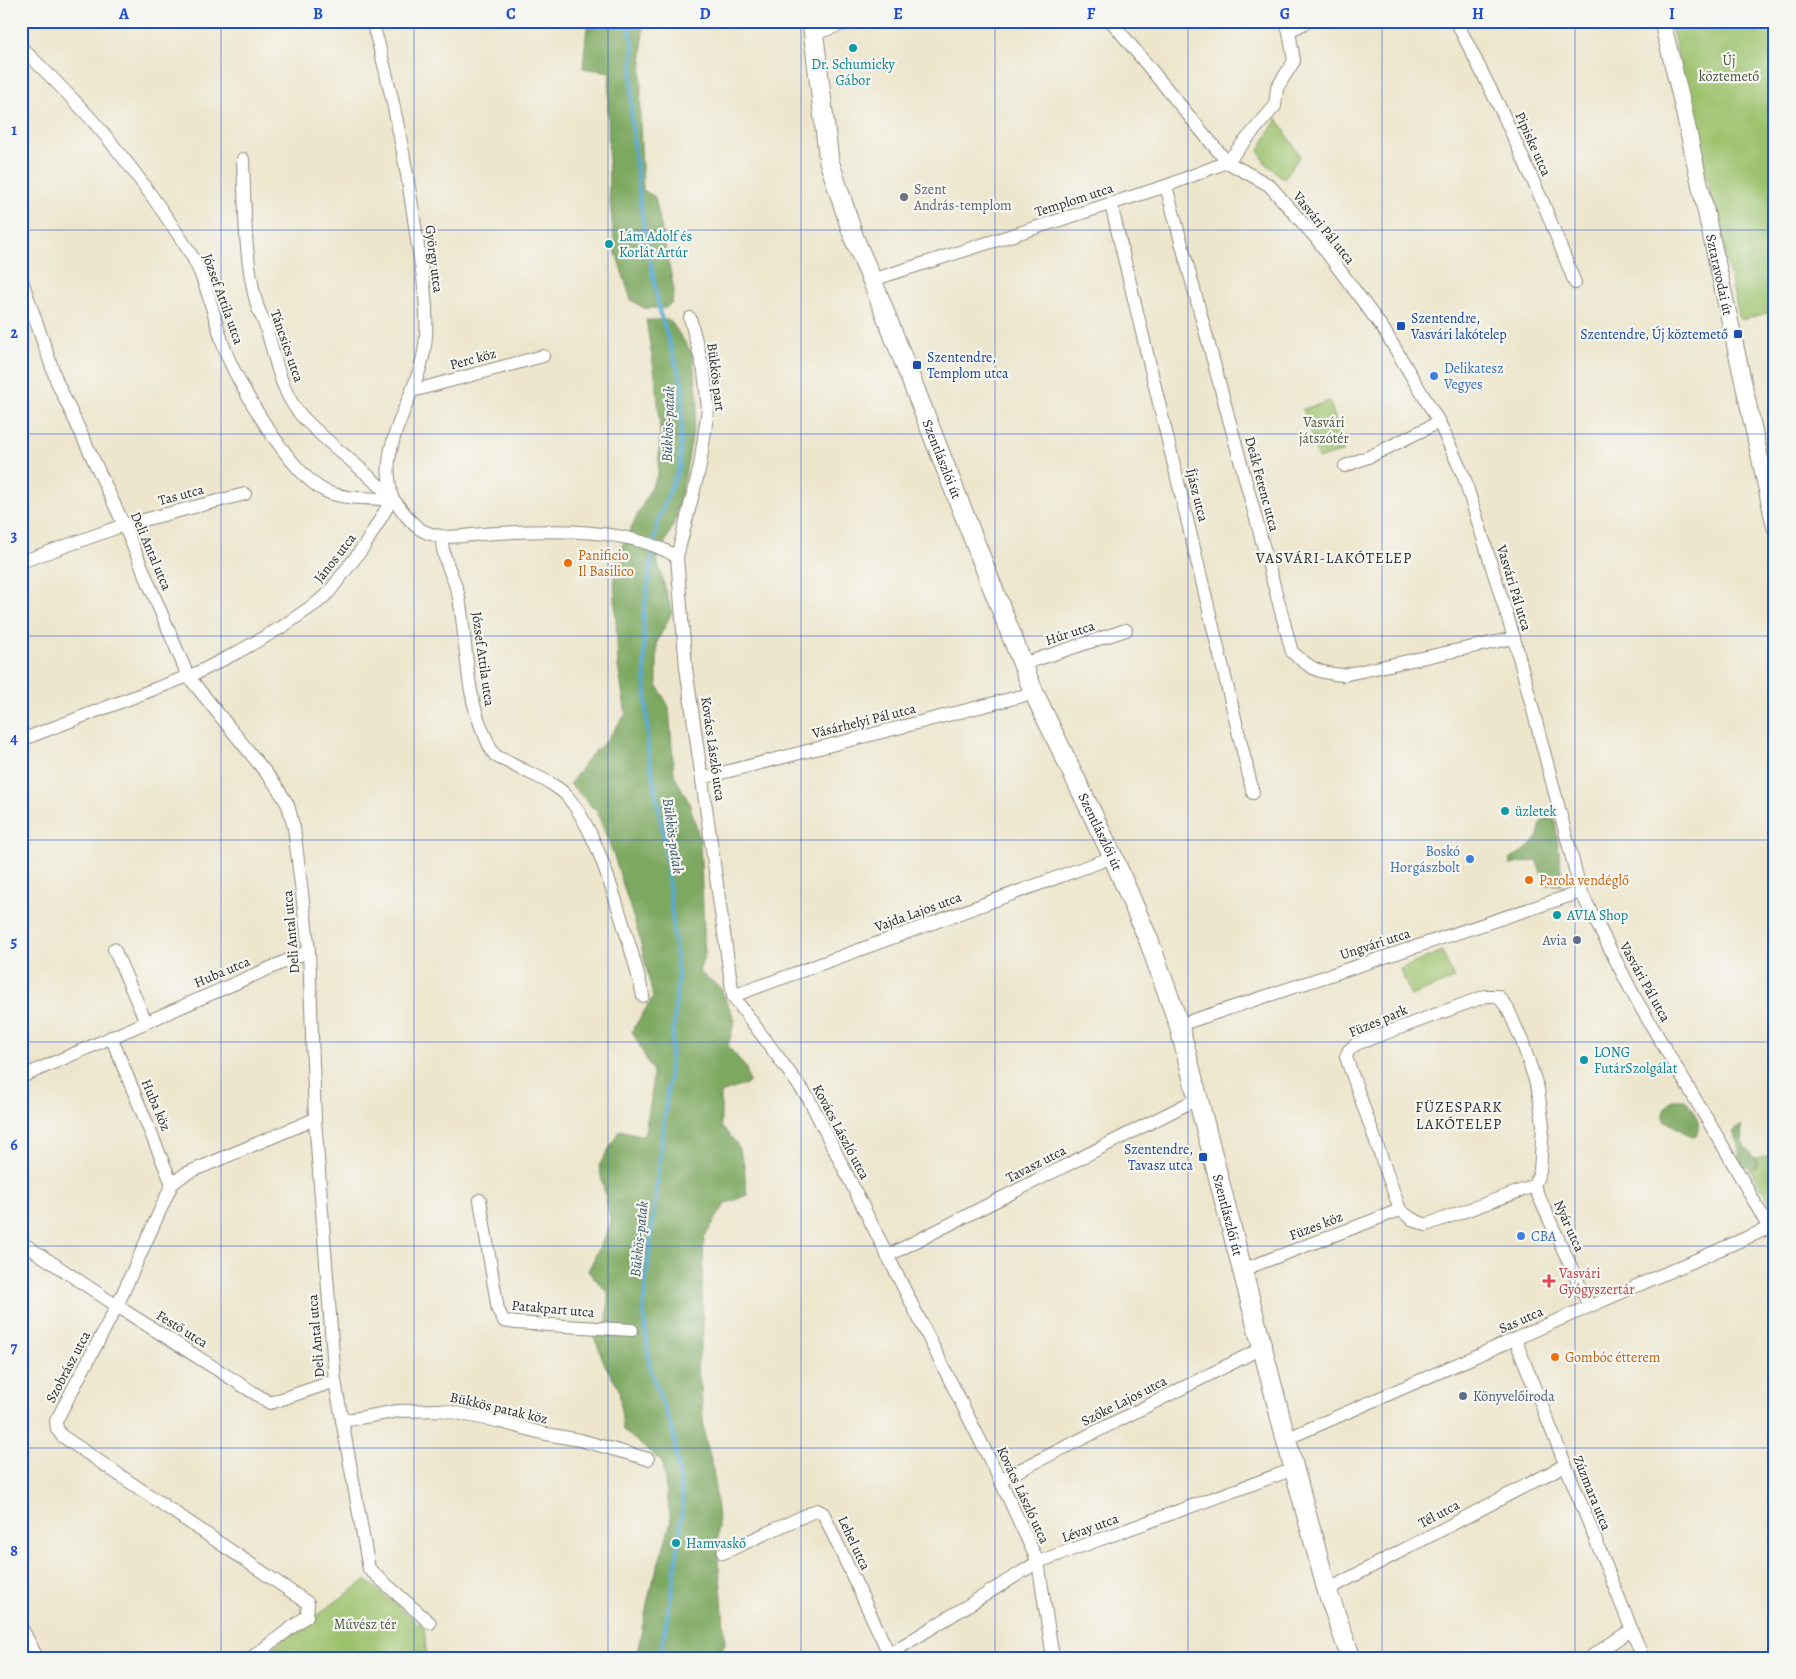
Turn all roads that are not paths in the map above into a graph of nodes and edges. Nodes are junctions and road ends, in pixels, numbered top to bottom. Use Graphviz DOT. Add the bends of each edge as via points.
graph roads {
  1 [pos="372,21"];
  2 [pos="851,21"];
  3 [pos="1111,21"];
  4 [pos="1309,21"];
  5 [pos="1456,21"];
  6 [pos="1662,21"];
  7 [pos="1287,26"];
  8 [pos="813,28"];
  9 [pos="21,47"];
  10 [pos="243,159"];
  11 [pos="1227,162"];
  12 [pos="1166,186"];
  13 [pos="1111,204"];
  14 [pos="21,278"];
  15 [pos="872,280"];
  16 [pos="1575,282"];
  17 [pos="24,294"];
  18 [pos="690,318"];
  19 [pos="543,356"];
  20 [pos="412,391"];
  21 [pos="1439,422"];
  22 [pos="1345,466"];
  23 [pos="245,494"];
  24 [pos="392,499"];
  25 [pos="124,525"];
  26 [pos="1775,527"];
  27 [pos="442,537"];
  28 [pos="677,557"];
  29 [pos="21,562"];
  30 [pos="1126,630"];
  31 [pos="1514,638"];
  32 [pos="1023,664"];
  33 [pos="188,676"];
  34 [pos="1034,693"];
  35 [pos="21,740"];
  36 [pos="702,778"];
  37 [pos="1253,793"];
  38 [pos="1113,857"];
  39 [pos="1581,892"];
  40 [pos="114,949"];
  41 [pos="309,950"];
  42 [pos="642,996"];
  43 [pos="733,996"];
  44 [pos="146,1022"];
  45 [pos="1179,1025"];
  46 [pos="111,1037"];
  47 [pos="21,1077"];
  48 [pos="1199,1098"];
  49 [pos="315,1119"];
  50 [pos="172,1184"];
  51 [pos="1534,1186"];
  52 [pos="480,1200"];
  53 [pos="1400,1210"];
  54 [pos="1772,1231"];
  55 [pos="21,1242"];
  56 [pos="887,1256"];
  57 [pos="1242,1270"];
  58 [pos="117,1306"];
  59 [pos="1588,1306"];
  60 [pos="632,1330"];
  61 [pos="1515,1339"];
  62 [pos="1262,1348"];
  63 [pos="335,1381"];
  64 [pos="342,1421"];
  65 [pos="1286,1439"];
  66 [pos="648,1459"];
  67 [pos="1565,1465"];
  68 [pos="1294,1469"];
  69 [pos="1000,1480"];
  70 [pos="723,1553"];
  71 [pos="1038,1562"];
  72 [pos="1327,1590"];
  73 [pos="430,1623"];
  74 [pos="1631,1630"];
  75 [pos="21,1632"];
  76 [pos="29,1654"];
  77 [pos="888,1656"];
  78 [pos="251,1658"];
  79 [pos="1053,1658"];
  80 [pos="1351,1658"];
  81 [pos="1589,1658"];
  82 [pos="1643,1658"];
  1 -- 20 [label="street, György utca" via="404,162 425,304 424,352"];
  2 -- 8 [label="street"];
  3 -- 11 [label="street, Vasvári Pál utca"];
  4 -- 7 [label="street"];
  5 -- 16 [label="street, Pipiske utca" via="1503,114"];
  6 -- 26 [label="street, Sztaravodai út"];
  7 -- 11 [label="street" via="1294,61 1277,88 1275,106"];
  8 -- 15 [label="main road, Szentlászlói út" via="829,161 854,238"];
  9 -- 24 [label="street, József Attila utca" via="92,121 136,175 190,253 200,271 225,350 247,397 301,472 327,492 354,498"];
  10 -- 24 [label="street, Táncsics utca" via="250,269 258,306 290,400 313,426"];
  11 -- 12 [label="street, Templom utca"];
  11 -- 21 [label="street, Vasvári Pál utca" via="1268,184 1316,238 1384,330"];
  12 -- 13 [label="street, Templom utca"];
  12 -- 31 [label="street, Deák Ferenc utca" via="1292,652 1323,673 1343,675"];
  13 -- 15 [label="street, Templom utca"];
  13 -- 37 [label="street, Íjász utca"];
  14 -- 17 [label="street, Deli Antal utca"];
  15 -- 32 [label="main road, Szentlászlói út"];
  17 -- 25 [label="street, Deli Antal utca" via="57,382"];
  18 -- 28 [label="street, Bükkös part" via="704,371 708,409 700,466"];
  19 -- 20 [label="street, Perc köz"];
  20 -- 24 [label="street, György utca" via="388,462"];
  21 -- 22 [label="street"];
  21 -- 31 [label="street, Vasvári Pál utca" via="1464,477"];
  23 -- 25 [label="street, Tas utca"];
  24 -- 27 [label="street" via="412,525"];
  24 -- 33 [label="street, János utca" via="365,545 318,602 263,639"];
  25 -- 29 [label="street, Tas utca"];
  25 -- 33 [label="street, Deli Antal utca"];
  27 -- 28 [label="street" via="554,532 619,535 665,549"];
  27 -- 42 [label="street, József Attila utca" via="441,546 459,597 476,719 495,755 556,787 567,796 581,818 606,870"];
  28 -- 36 [label="street, Kovács László utca" via="686,668"];
  30 -- 32 [label="street, Húr utca"];
  31 -- 39 [label="street, Vasvári Pál utca"];
  32 -- 34 [label="main road, Szentlászlói út"];
  33 -- 35 [label="street, János utca"];
  33 -- 41 [label="street, Deli Antal utca" via="275,784 288,805 294,828"];
  34 -- 36 [label="street, Vásárhelyi Pál utca"];
  34 -- 38 [label="main road, Szentlászlói út"];
  36 -- 43 [label="street, Kovács László utca"];
  38 -- 43 [label="street, Vajda Lajos utca"];
  38 -- 45 [label="main road, Szentlászlói út" via="1149,941"];
  39 -- 45 [label="street, Ungvári utca"];
  39 -- 54 [label="street, Vasvári Pál utca" via="1634,996"];
  40 -- 44 [label="street"];
  41 -- 44 [label="street, Huba utca"];
  41 -- 49 [label="street, Deli Antal utca"];
  43 -- 56 [label="street, Kovács László utca" via="810,1099"];
  44 -- 46 [label="street, Huba utca"];
  45 -- 48 [label="main road, Szentlászlói út"];
  46 -- 47 [label="street, Huba utca"];
  46 -- 50 [label="street, Huba köz"];
  48 -- 56 [label="street, Tavasz utca"];
  48 -- 57 [label="main road, Szentlászlói út"];
  49 -- 50 [label="street" via="185,1174"];
  49 -- 63 [label="street, Deli Antal utca"];
  50 -- 58 [label="street, Szobrász utca"];
  51 -- 53 [label="street" via="1426,1224"];
  51 -- 53 [label="street, Füzes park" via="1540,1171 1543,1125 1538,1089 1508,1009 1498,996 1486,996 1356,1044 1346,1057"];
  51 -- 59 [label="street, Nyár utca"];
  52 -- 60 [label="street, Patakpart utca" via="498,1310 504,1321"];
  53 -- 57 [label="street, Füzes köz"];
  54 -- 59 [label="street, Sas utca"];
  55 -- 58 [label="street, Festő utca"];
  56 -- 69 [label="street, Kovács László utca"];
  57 -- 62 [label="main road, Szentlászlói út"];
  58 -- 63 [label="street, Festő utca" via="270,1403"];
  58 -- 78 [label="street, Szobrász utca" via="56,1421 57,1429 62,1436 308,1604 307,1616"];
  59 -- 61 [label="street, Sas utca"];
  61 -- 65 [label="street, Sas utca"];
  61 -- 67 [label="street, Zúzmara utca"];
  62 -- 65 [label="main road, Szentlászlói út"];
  62 -- 69 [label="street, Szőke Lajos utca"];
  63 -- 64 [label="street, Deli Antal utca"];
  64 -- 66 [label="street, Bükkös patak köz" via="398,1411 441,1410 580,1440"];
  64 -- 73 [label="street, Deli Antal utca" via="369,1569"];
  65 -- 68 [label="main road, Szentlászlói út"];
  67 -- 72 [label="street, Tél utca"];
  67 -- 74 [label="street, Zúzmara utca"];
  68 -- 71 [label="street, Lévay utca"];
  68 -- 72 [label="main road, Szentlászlói út"];
  69 -- 71 [label="street, Kovács László utca"];
  70 -- 77 [label="street, Lehel utca" via="817,1510 823,1513"];
  71 -- 77 [label="street, Lévay utca"];
  71 -- 79 [label="street, Kovács László utca"];
  72 -- 80 [label="main road, Szentlászlói út"];
  74 -- 81 [label="street"];
  74 -- 82 [label="street, Zúzmara utca"];
  75 -- 76 [label="street"];
}
